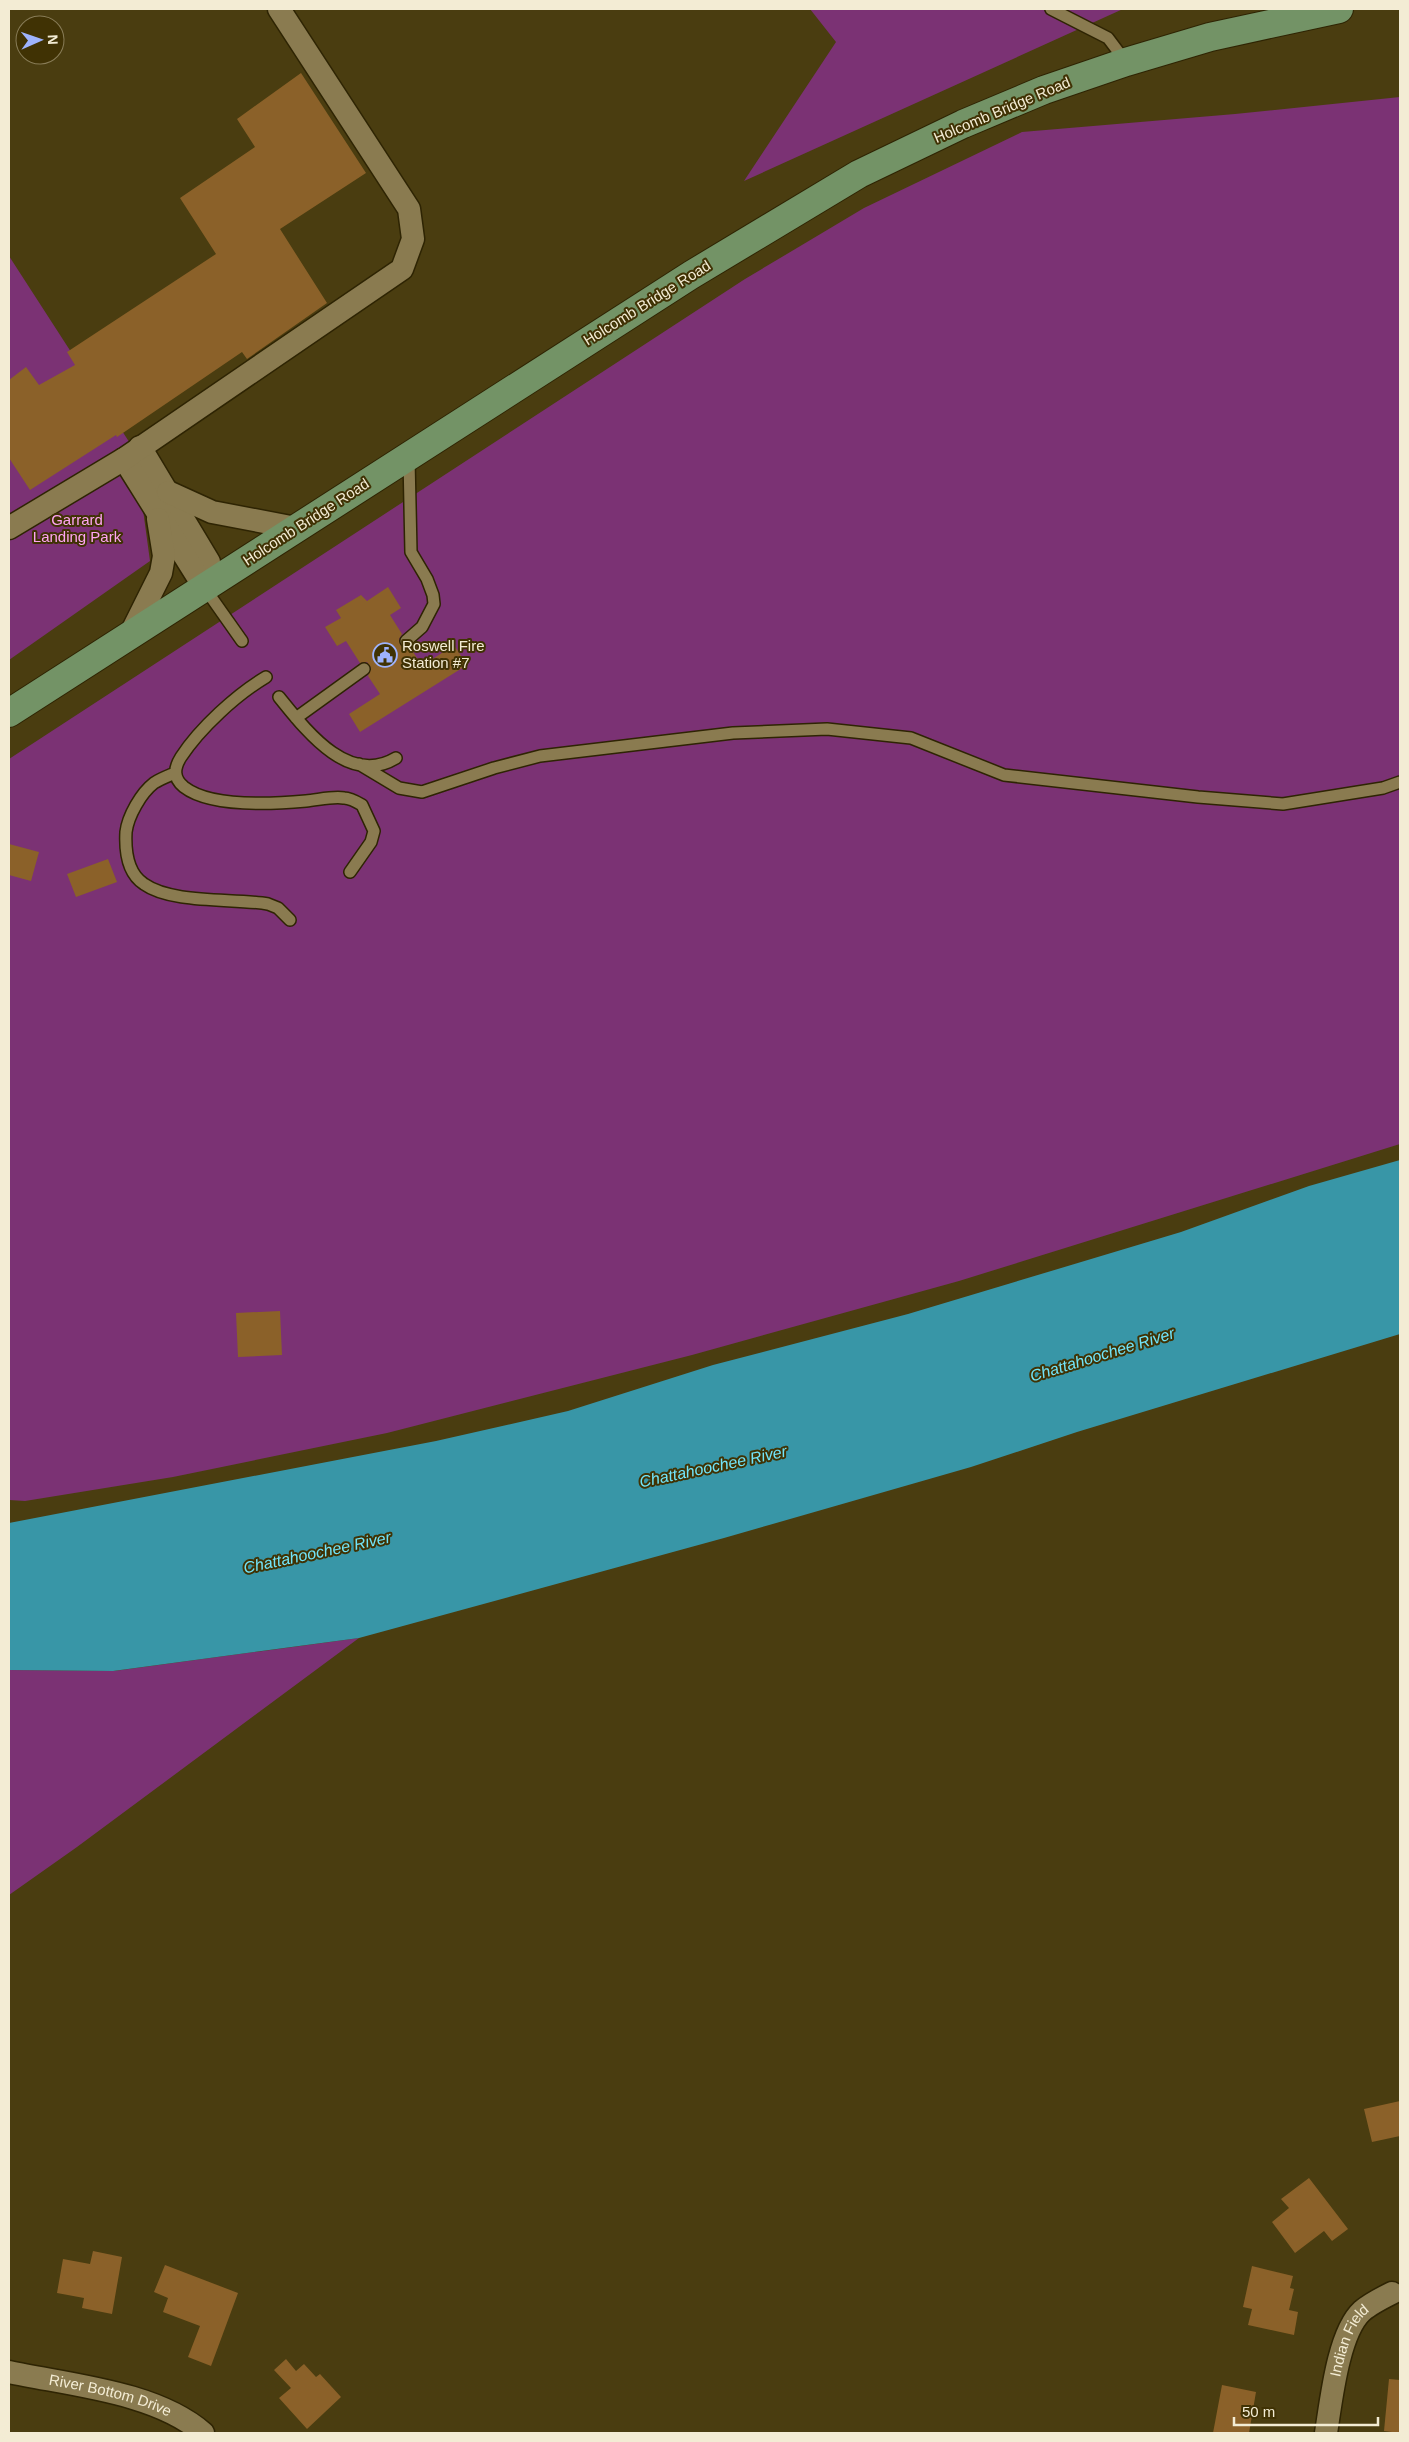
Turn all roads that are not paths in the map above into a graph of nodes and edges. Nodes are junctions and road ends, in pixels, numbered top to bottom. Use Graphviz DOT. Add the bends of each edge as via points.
graph roads {
  1 [pos="279,9"];
  2 [pos="1051,9"];
  3 [pos="1339,9"];
  4 [pos="1126,62"];
  5 [pos="132,453"];
  6 [pos="409,454"];
  7 [pos="162,501"];
  8 [pos="9,528"];
  9 [pos="296,528"];
  10 [pos="204,587"];
  11 [pos="130,635"];
  12 [pos="406,641"];
  13 [pos="242,642"];
  14 [pos="364,669"];
  15 [pos="266,677"];
  16 [pos="279,697"];
  17 [pos="9,713"];
  18 [pos="296,718"];
  19 [pos="396,758"];
  20 [pos="359,764"];
  21 [pos="175,773"];
  22 [pos="1400,782"];
  23 [pos="350,872"];
  24 [pos="290,920"];
  25 [pos="1392,2293"];
  26 [pos="9,2372"];
  27 [pos="203,2433"];
  28 [pos="1326,2433"];
  1 -- 5 [label="street" via="409,209 413,239 402,269"];
  2 -- 4 [label="lane" via="1108,38"];
  3 -- 4 [label="main road, Holcomb Bridge Road" via="1210,37"];
  4 -- 6 [label="main road, Holcomb Bridge Road" via="1044,90 858,174 691,275"];
  5 -- 7 [label="street"];
  5 -- 8 [label="street"];
  6 -- 9 [label="main road, Holcomb Bridge Road"];
  6 -- 12 [label="lane" via="411,552 427,579 434,604 422,627"];
  7 -- 9 [label="street"];
  7 -- 10 [label="street" via="210,562"];
  7 -- 11 [label="street" via="164,556 161,573"];
  9 -- 10 [label="main road, Holcomb Bridge Road"];
  10 -- 11 [label="main road, Holcomb Bridge Road"];
  10 -- 13 [label="lane"];
  11 -- 17 [label="main road, Holcomb Bridge Road"];
  14 -- 18 [label="lane"];
  15 -- 21 [label="lane" via="216,717 187,748"];
  16 -- 18 [label="lane"];
  18 -- 20 [label="lane" via="328,750"];
  19 -- 20 [label="lane" via="373,767"];
  20 -- 22 [label="lane" via="399,788 422,792 540,756 733,733 827,729 911,738 1004,775 1198,798 1283,804 1384,788"];
  21 -- 23 [label="lane" via="177,781 186,789 205,797 246,802 345,798 362,805 374,831 371,842"];
  21 -- 24 [label="lane" via="154,784 133,813 126,842 132,872 144,884 170,895 268,904 278,908"];
  25 -- 28 [label="street, Indian Field" via="1361,2311 1352,2325 1339,2359"];
  26 -- 27 [label="street, River Bottom Drive" via="144,2400 187,2419"];
}
